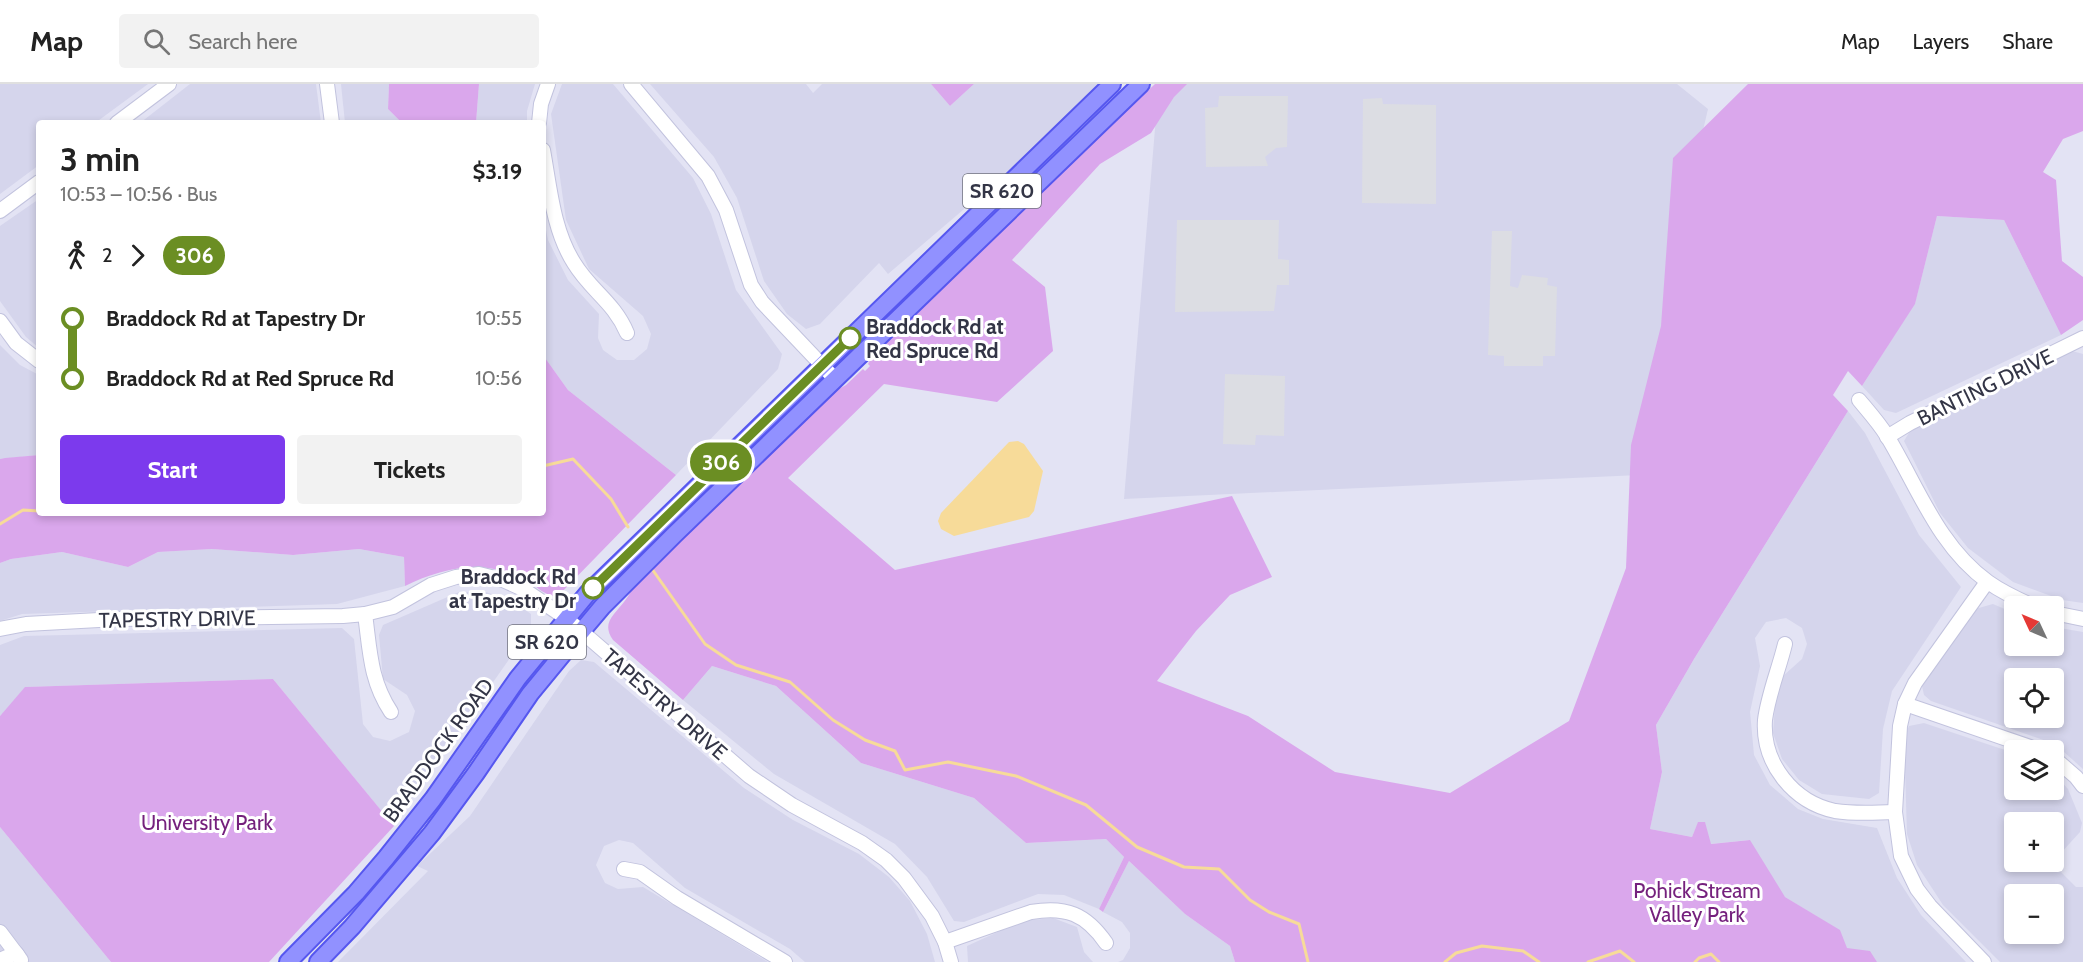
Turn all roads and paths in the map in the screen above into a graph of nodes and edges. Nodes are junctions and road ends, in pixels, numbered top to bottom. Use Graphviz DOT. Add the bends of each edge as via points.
graph roads {
  1 [pos="169,84"];
  2 [pos="327,84"];
  3 [pos="548,84"];
  4 [pos="632,84"];
  5 [pos="1112,84"];
  6 [pos="1141,84"];
  7 [pos="121,120"];
  8 [pos="332,120"];
  9 [pos="539,120"];
  10 [pos="546,166"];
  11 [pos="36,184"];
  12 [pos="0,211"];
  13 [pos="0,321"];
  14 [pos="627,333"];
  15 [pos="2083,338"];
  16 [pos="36,359"];
  17 [pos="822,365"];
  18 [pos="835,379"];
  19 [pos="1859,400"];
  20 [pos="1887,437"];
  21 [pos="1987,582"];
  22 [pos="2011,596"];
  23 [pos="365,614"];
  24 [pos="2064,615"];
  25 [pos="566,618"];
  26 [pos="2083,619"];
  27 [pos="0,629"];
  28 [pos="581,632"];
  29 [pos="1785,644"];
  30 [pos="1905,704"];
  31 [pos="391,712"];
  32 [pos="2010,740"];
  33 [pos="2064,766"];
  34 [pos="2083,786"];
  35 [pos="1894,812"];
  36 [pos="624,869"];
  37 [pos="0,932"];
  38 [pos="945,942"];
  39 [pos="1106,943"];
  40 [pos="19,957"];
  41 [pos="0,960"];
  42 [pos="288,962"];
  43 [pos="318,962"];
  44 [pos="785,962"];
  45 [pos="951,962"];
  46 [pos="1984,962"];
  1 -- 7 [label="street"];
  2 -- 8 [label="street"];
  3 -- 9 [label="street"];
  4 -- 17 [label="street" via="708,176 726,210 751,285 762,302"];
  5 -- 17 [label="main road, BRADDOCK ROAD / SR 620"];
  6 -- 18 [label="main road, BRADDOCK ROAD / SR 620"];
  10 -- 14 [label="street" via="564,245 583,277 613,308"];
  11 -- 12 [label="street"];
  13 -- 16 [label="street" via="16,343"];
  15 -- 20 [label="street, BANTING DRIVE"];
  17 -- 18 [label="street"];
  17 -- 25 [label="main road, BRADDOCK ROAD / SR 620"];
  18 -- 28 [label="main road, BRADDOCK ROAD / SR 620" via="643,566"];
  19 -- 20 [label="street"];
  20 -- 21 [label="street" via="1940,533"];
  21 -- 22 [label="street"];
  21 -- 30 [label="street" via="1915,683"];
  23 -- 25 [label="street, TAPESTRY DRIVE" via="393,607 431,585 479,574 523,589"];
  23 -- 27 [label="street, TAPESTRY DRIVE" via="117,619"];
  23 -- 31 [label="street" via="374,676"];
  24 -- 26 [label="street"];
  25 -- 28 [label="street, TAPESTRY DRIVE"];
  25 -- 42 [label="main road, BRADDOCK ROAD / SR 620" via="386,858"];
  28 -- 38 [label="street, TAPESTRY DRIVE" via="748,776 886,860 918,895"];
  28 -- 43 [label="main road, BRADDOCK ROAD / SR 620" via="530,694 432,833"];
  29 -- 35 [label="street" via="1765,728 1769,753 1781,776 1793,790 1821,807 1848,812"];
  30 -- 32 [label="street"];
  30 -- 35 [label="street"];
  33 -- 34 [label="street"];
  35 -- 46 [label="street" via="1901,855 1917,889"];
  36 -- 44 [label="street" via="640,872"];
  37 -- 40 [label="street"];
  38 -- 39 [label="street" via="1043,910 1082,918"];
  38 -- 45 [label="street, TAPESTRY DRIVE"];
  40 -- 41 [label="street"];
}
